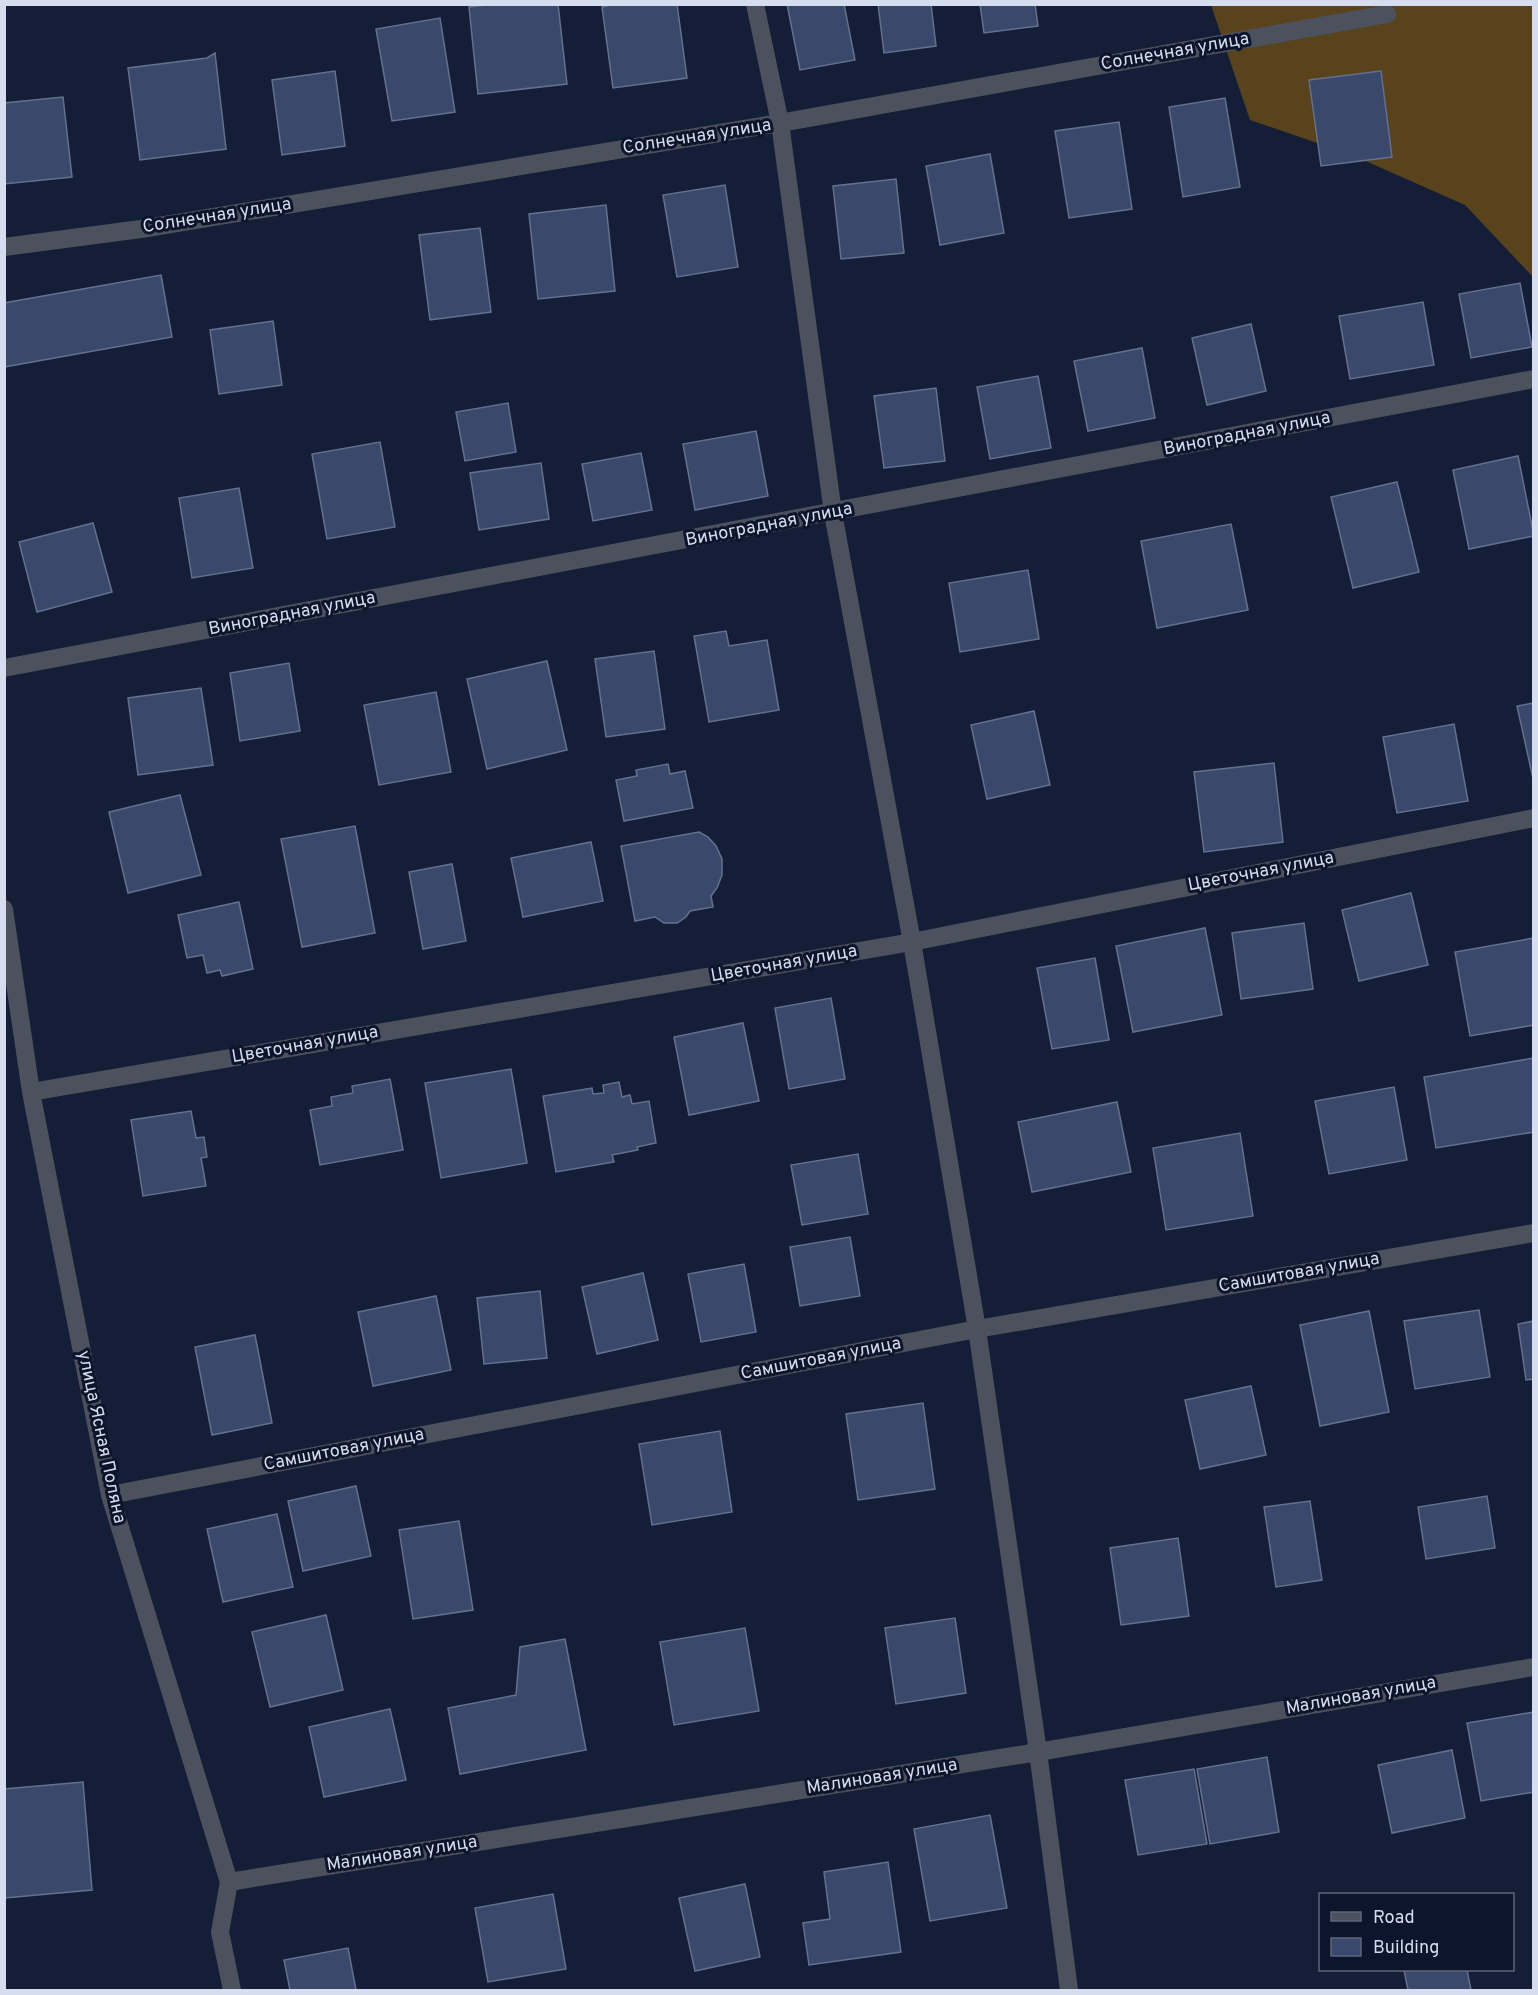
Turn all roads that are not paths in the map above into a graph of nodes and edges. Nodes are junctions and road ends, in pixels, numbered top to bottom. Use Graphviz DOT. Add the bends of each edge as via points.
graph roads {
  1 [pos="755,4"];
  2 [pos="1387,14"];
  3 [pos="780,123"];
  4 [pos="4,247"];
  5 [pos="1533,380"];
  6 [pos="833,513"];
  7 [pos="4,668"];
  8 [pos="1533,818"];
  9 [pos="4,909"];
  10 [pos="912,942"];
  11 [pos="31,1092"];
  12 [pos="1533,1233"];
  13 [pos="977,1329"];
  14 [pos="110,1495"];
  15 [pos="1533,1666"];
  16 [pos="1038,1752"];
  17 [pos="229,1881"];
  18 [pos="232,1990"];
  19 [pos="1069,1990"];
  1 -- 3 [label="street"];
  2 -- 3 [label="street, Солнечная улица"];
  3 -- 4 [label="street, Солнечная улица" via="141,229"];
  3 -- 6 [label="street"];
  5 -- 6 [label="street, Виноградная улица"];
  6 -- 7 [label="street, Виноградная улица"];
  6 -- 10 [label="street"];
  8 -- 10 [label="street, Цветочная улица"];
  9 -- 11 [label="street, улица Ясная Поляна"];
  10 -- 11 [label="street, Цветочная улица"];
  10 -- 13 [label="street"];
  11 -- 14 [label="street, улица Ясная Поляна"];
  12 -- 13 [label="street, Самшитовая улица"];
  13 -- 14 [label="street, Самшитовая улица"];
  13 -- 16 [label="street"];
  14 -- 17 [label="street, улица Ясная Поляна"];
  15 -- 16 [label="street, Малиновая улица"];
  16 -- 17 [label="street, Малиновая улица"];
  16 -- 19 [label="street"];
  17 -- 18 [label="street, улица Ясная Поляна" via="220,1932"];
}
